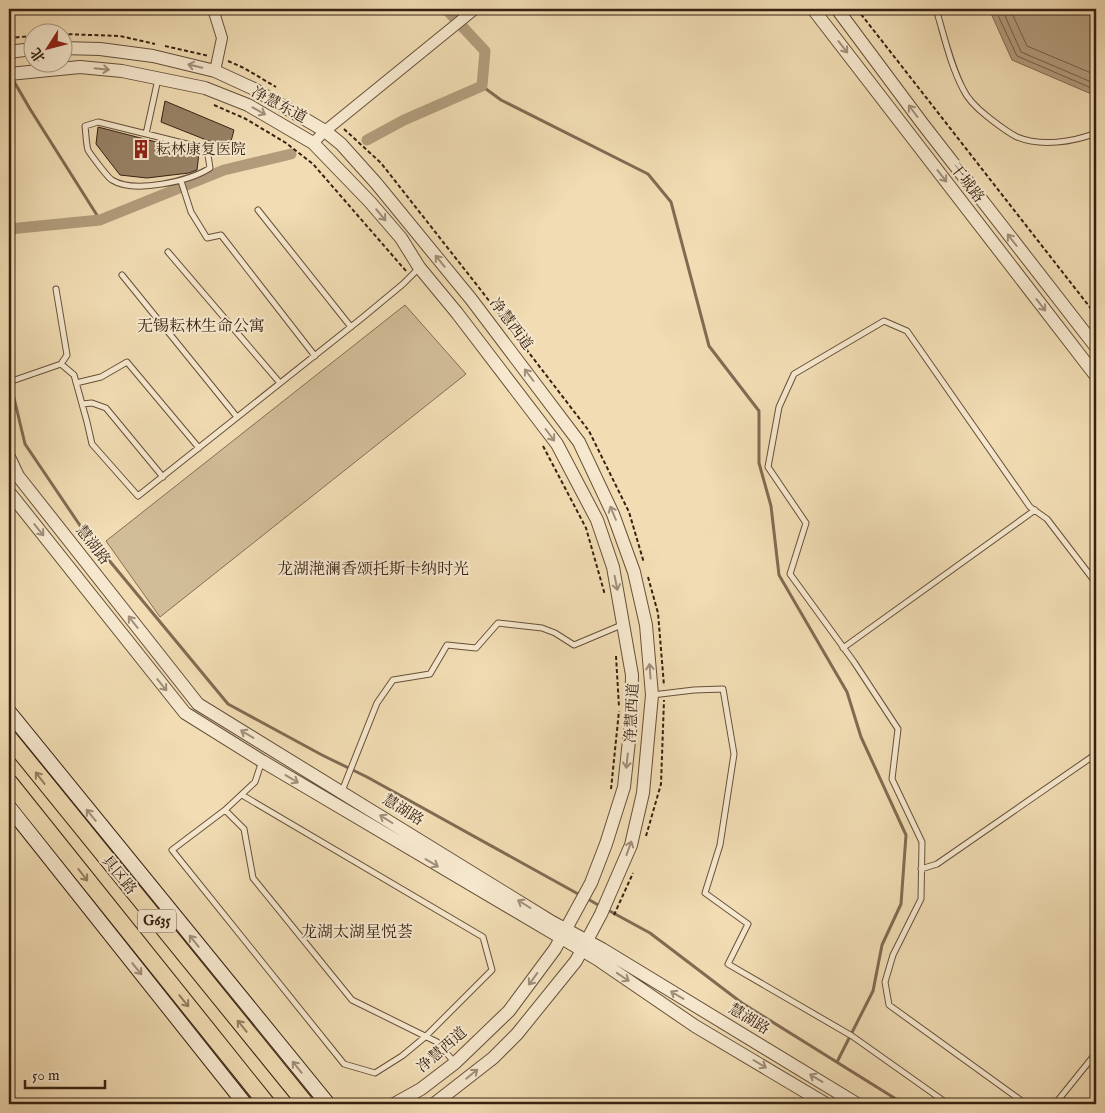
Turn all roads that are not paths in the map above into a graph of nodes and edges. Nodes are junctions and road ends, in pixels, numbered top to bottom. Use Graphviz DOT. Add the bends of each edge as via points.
graph roads {
  1 [pos="213,9"];
  2 [pos="476,9"];
  3 [pos="813,9"];
  4 [pos="837,9"];
  5 [pos="936,9"];
  6 [pos="72,48"];
  7 [pos="22,51"];
  8 [pos="9,52"];
  9 [pos="215,71"];
  10 [pos="9,74"];
  11 [pos="158,79"];
  12 [pos="325,131"];
  13 [pos="1096,132"];
  14 [pos="146,134"];
  15 [pos="313,143"];
  16 [pos="182,182"];
  17 [pos="258,210"];
  18 [pos="168,252"];
  19 [pos="415,272"];
  20 [pos="122,275"];
  21 [pos="56,289"];
  22 [pos="471,299"];
  23 [pos="457,313"];
  24 [pos="351,327"];
  25 [pos="1096,347"];
  26 [pos="315,356"];
  27 [pos="61,364"];
  28 [pos="1096,376"];
  29 [pos="9,382"];
  30 [pos="76,383"];
  31 [pos="280,383"];
  32 [pos="82,404"];
  33 [pos="237,417"];
  34 [pos="199,448"];
  35 [pos="9,456"];
  36 [pos="163,476"];
  37 [pos="9,492"];
  38 [pos="1035,510"];
  39 [pos="1096,583"];
  40 [pos="624,624"];
  41 [pos="844,648"];
  42 [pos="652,695"];
  43 [pos="9,712"];
  44 [pos="9,738"];
  45 [pos="1096,754"];
  46 [pos="262,761"];
  47 [pos="9,782"];
  48 [pos="342,791"];
  49 [pos="242,794"];
  50 [pos="9,807"];
  51 [pos="225,810"];
  52 [pos="921,869"];
  53 [pos="109,934"];
  54 [pos="563,934"];
  55 [pos="584,946"];
  56 [pos="144,952"];
  57 [pos="425,1037"];
  58 [pos="1096,1052"];
  59 [pos="455,1063"];
  60 [pos="245,1104"];
  61 [pos="268,1104"];
  62 [pos="306,1104"];
  63 [pos="328,1104"];
  64 [pos="394,1104"];
  65 [pos="434,1104"];
  66 [pos="826,1104"];
  67 [pos="858,1104"];
  68 [pos="948,1104"];
  69 [pos="1026,1104"];
  70 [pos="1055,1104"];
  1 -- 9 [label="street" via="222,38"];
  2 -- 12 [label="street"];
  3 -- 28 [label="street, 干城路, one-way"];
  25 -- 4 [label="street, 干城路, one-way"];
  5 -- 13 [label="lane" via="963,91 997,124 1018,137 1039,141 1058,142"];
  9 -- 6 [label="street, 净慧东道, one-way" via="153,56"];
  7 -- 8 [label="street"];
  9 -- 12 [label="street, 净慧东道" via="254,89"];
  10 -- 11 [label="street, 净慧东道, one-way" via="80,67"];
  11 -- 14 [label="lane"];
  11 -- 15 [label="street, 净慧东道, one-way" via="205,88 248,105"];
  12 -- 15 [label="street"];
  22 -- 12 [label="street, 净慧东道, one-way" via="376,183"];
  14 -- 16 [label="lane" via="207,149 210,168"];
  14 -- 16 [label="lane" via="98,122 85,126 88,150 112,180 126,185"];
  15 -- 19 [label="street, 净慧东道, one-way" via="395,231"];
  16 -- 26 [label="lane" via="191,212 207,238 221,235"];
  17 -- 24 [label="lane"];
  18 -- 31 [label="lane"];
  19 -- 23 [label="street, 净慧东道"];
  19 -- 24 [label="lane"];
  20 -- 33 [label="lane"];
  21 -- 27 [label="lane" via="67,355"];
  42 -- 22 [label="street, 净慧西道, one-way" via="646,625 634,572 613,514 579,442"];
  23 -- 40 [label="street, 净慧西道, one-way" via="561,452 596,520 613,567"];
  24 -- 26 [label="lane"];
  26 -- 31 [label="lane"];
  27 -- 29 [label="lane"];
  27 -- 30 [label="lane" via="74,376"];
  30 -- 32 [label="lane"];
  30 -- 34 [label="lane" via="102,377 127,362"];
  31 -- 33 [label="lane"];
  32 -- 36 [label="lane" via="92,403 106,408"];
  32 -- 36 [label="lane" via="92,444 138,496"];
  33 -- 34 [label="lane"];
  34 -- 36 [label="lane"];
  48 -- 35 [label="street, 慧湖路, one-way" via="198,704 18,476"];
  37 -- 46 [label="street, 慧湖路, one-way" via="185,713"];
  38 -- 39 [label="lane" via="1047,519"];
  38 -- 41 [label="lane"];
  38 -- 41 [label="lane" via="907,331 884,321 794,374 778,407 768,467 806,523 790,574"];
  40 -- 48 [label="lane" via="574,645 542,628 498,623 476,648 447,645 430,674 393,680 376,703"];
  40 -- 54 [label="street, 净慧西道, one-way" via="632,675 624,787 591,883"];
  41 -- 52 [label="lane" via="898,729 892,779 922,842"];
  55 -- 42 [label="street, 净慧西道, one-way" via="606,918 617,895 631,845 643,793"];
  42 -- 68 [label="lane" via="723,689 734,754 720,845 705,893 748,924 728,964 852,1036"];
  63 -- 43 [label="main road, one-way"];
  62 -- 44 [label="highway, 具区路 / G635, one-way"];
  45 -- 52 [label="lane" via="937,864"];
  46 -- 49 [label="lane" via="255,782"];
  46 -- 54 [label="street, 慧湖路, one-way"];
  47 -- 56 [label="highway, 具区路 / G635, one-way"];
  54 -- 48 [label="street, 慧湖路, one-way"];
  49 -- 51 [label="lane"];
  49 -- 57 [label="lane" via="483,937 492,970"];
  50 -- 53 [label="main road"];
  51 -- 57 [label="lane" via="244,829 253,878 352,1000"];
  51 -- 57 [label="lane" via="172,850 344,1064 375,1073"];
  52 -- 69 [label="lane" via="921,899 893,955 884,982 889,1005"];
  53 -- 56 [label="main road"];
  53 -- 60 [label="main road, one-way"];
  54 -- 55 [label="street, 慧湖路"];
  54 -- 59 [label="street, 净慧西道, one-way" via="509,1011"];
  65 -- 55 [label="street, 净慧西道, one-way" via="493,1058 517,1034 571,968"];
  55 -- 66 [label="street, 慧湖路, one-way" via="597,959 695,1026"];
  67 -- 55 [label="street, 慧湖路, one-way"];
  56 -- 61 [label="highway, 具区路 / G635, one-way"];
  57 -- 59 [label="lane" via="437,1042"];
  58 -- 70 [label="lane"];
  59 -- 64 [label="street, 净慧西道" via="422,1089"];
}
